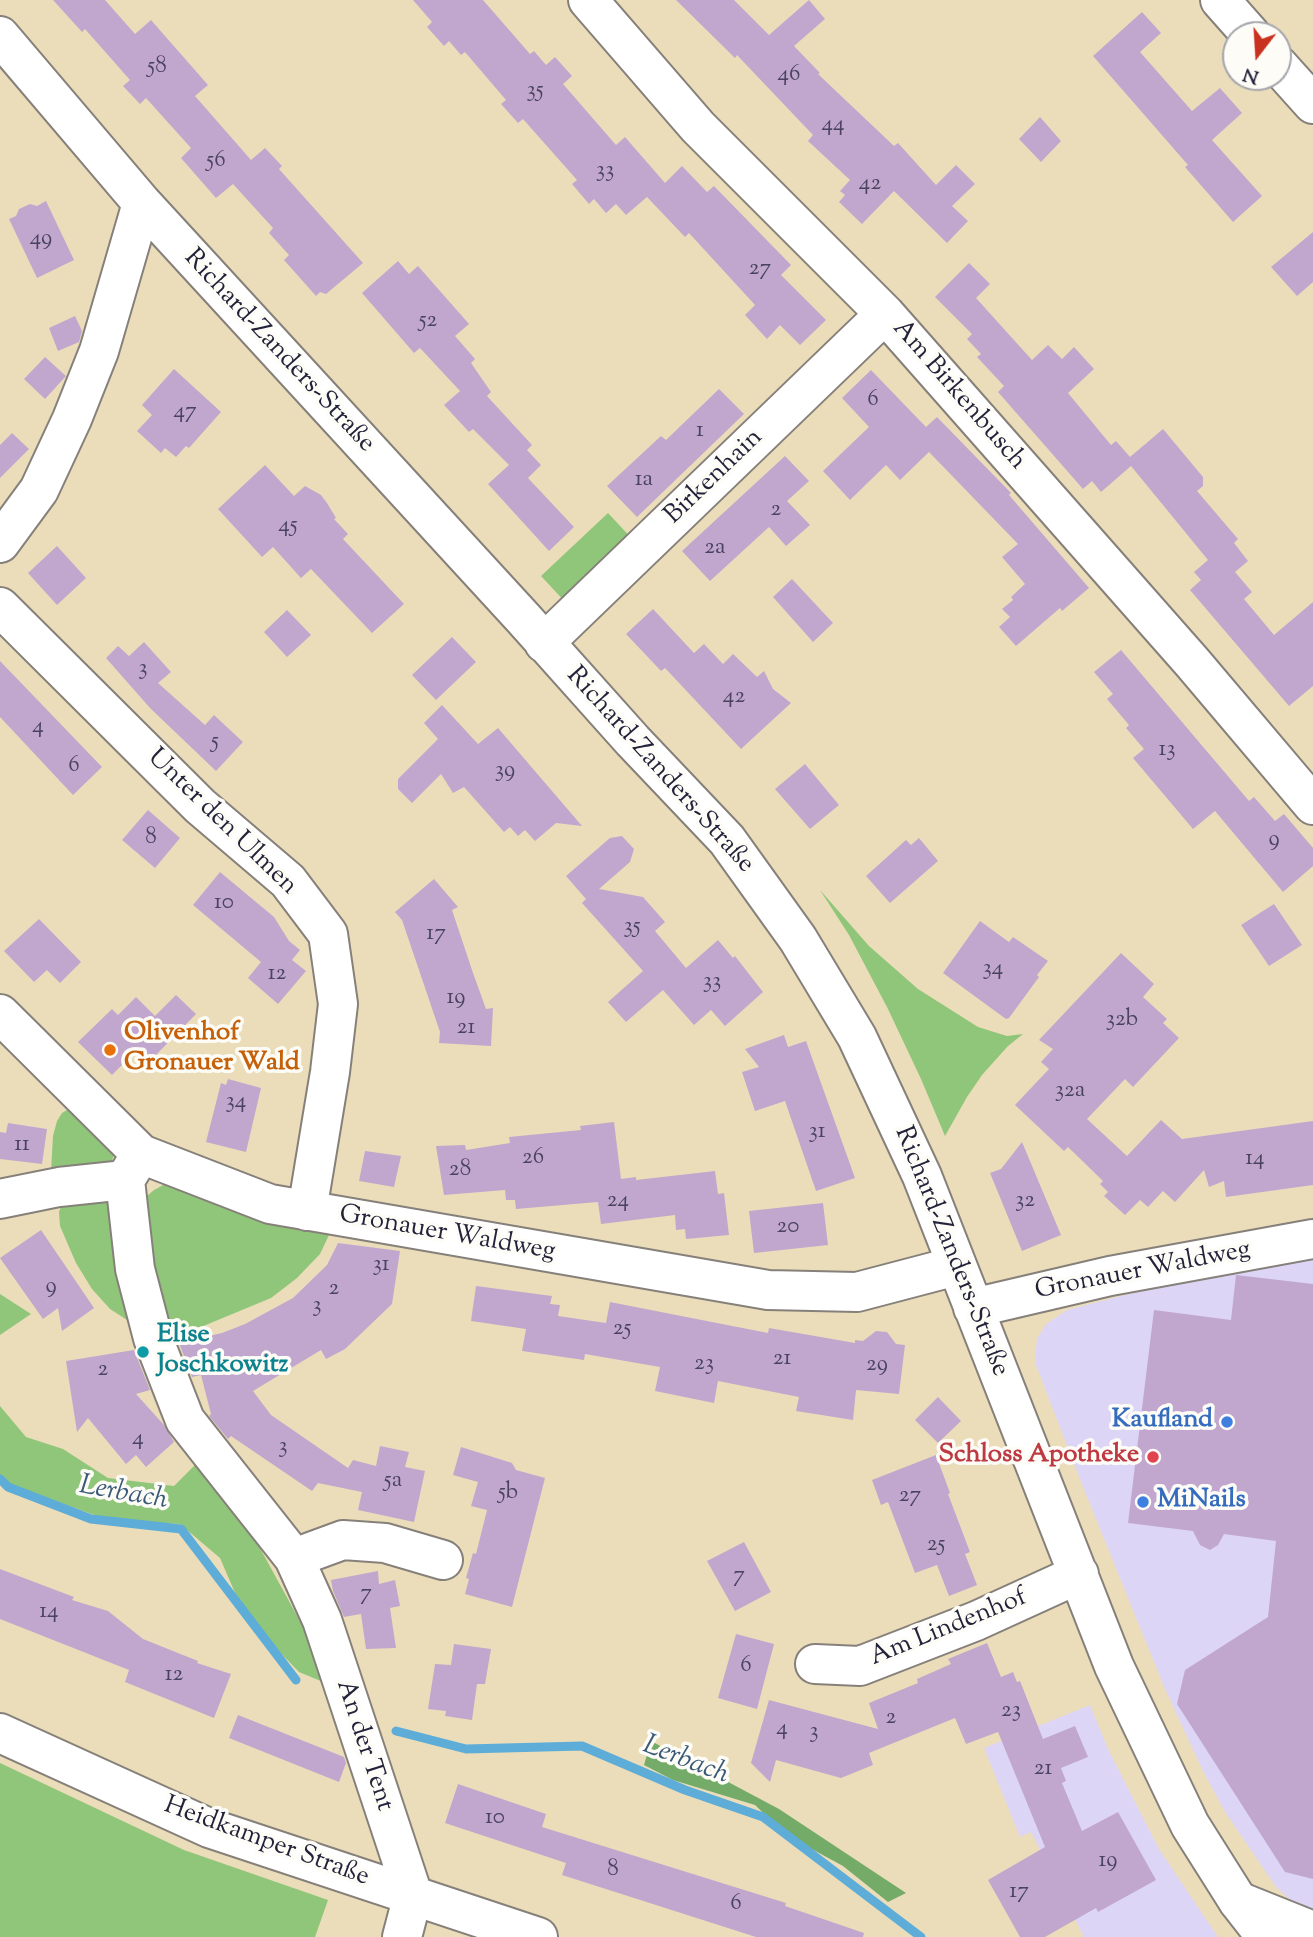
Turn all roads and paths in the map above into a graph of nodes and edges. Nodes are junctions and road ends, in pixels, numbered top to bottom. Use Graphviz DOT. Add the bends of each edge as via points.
graph roads {
  1 [pos="588,0"];
  2 [pos="1220,0"];
  3 [pos="1239,21"];
  4 [pos="0,36"];
  5 [pos="1292,81"];
  6 [pos="1313,104"];
  7 [pos="142,203"];
  8 [pos="885,314"];
  9 [pos="0,543"];
  10 [pos="0,607"];
  11 [pos="544,643"];
  12 [pos="1313,805"];
  13 [pos="0,1014"];
  14 [pos="133,1167"];
  15 [pos="0,1199"];
  16 [pos="307,1211"];
  17 [pos="1313,1239"];
  18 [pos="956,1266"];
  19 [pos="974,1308"];
  20 [pos="294,1558"];
  21 [pos="443,1560"];
  22 [pos="1079,1574"];
  23 [pos="815,1664"];
  24 [pos="0,1733"];
  25 [pos="413,1895"];
  26 [pos="1238,1901"];
  27 [pos="1313,1931"];
  28 [pos="402,1937"];
  29 [pos="538,1937"];
  30 [pos="1266,1937"];
  1 -- 8 [label="street, Am Birkenbusch" via="698,127"];
  2 -- 3 [label="street"];
  4 -- 7 [label="street, Richard-Zanders-Straße"];
  5 -- 6 [label="street"];
  7 -- 9 [label="street" via="99,351 72,419 39,491"];
  7 -- 11 [label="street, Richard-Zanders-Straße"];
  8 -- 11 [label="street, Birkenhain"];
  8 -- 12 [label="street, Am Birkenbusch"];
  10 -- 16 [label="street, Unter den Ulmen" via="200,806 288,881 328,934 338,1004"];
  11 -- 18 [label="street, Richard-Zanders-Straße" via="727,840 798,939 857,1037 922,1176"];
  13 -- 14 [label="street, Gronauer Waldweg"];
  14 -- 15 [label="street"];
  14 -- 16 [label="street, Gronauer Waldweg"];
  14 -- 20 [label="street, An der Tent" via="135,1269 153,1338 185,1420"];
  16 -- 18 [label="street, Gronauer Waldweg" via="768,1290 857,1292"];
  17 -- 19 [label="street, Gronauer Waldweg" via="1110,1276"];
  18 -- 19 [label="street, Richard-Zanders-Straße"];
  19 -- 22 [label="street, Richard-Zanders-Straße"];
  20 -- 21 [label="street" via="343,1540 385,1543"];
  20 -- 25 [label="street, An der Tent" via="322,1620"];
  22 -- 23 [label="street, Am Lindenhof" via="860,1666"];
  22 -- 26 [label="street, Richard-Zanders-Straße" via="1114,1666 1167,1779"];
  24 -- 25 [label="street, Heidkamper Straße" via="209,1828"];
  25 -- 28 [label="street"];
  25 -- 29 [label="street, Heidkamper Straße"];
  26 -- 27 [label="street"];
  26 -- 30 [label="street, Richard-Zanders-Straße"];
}
